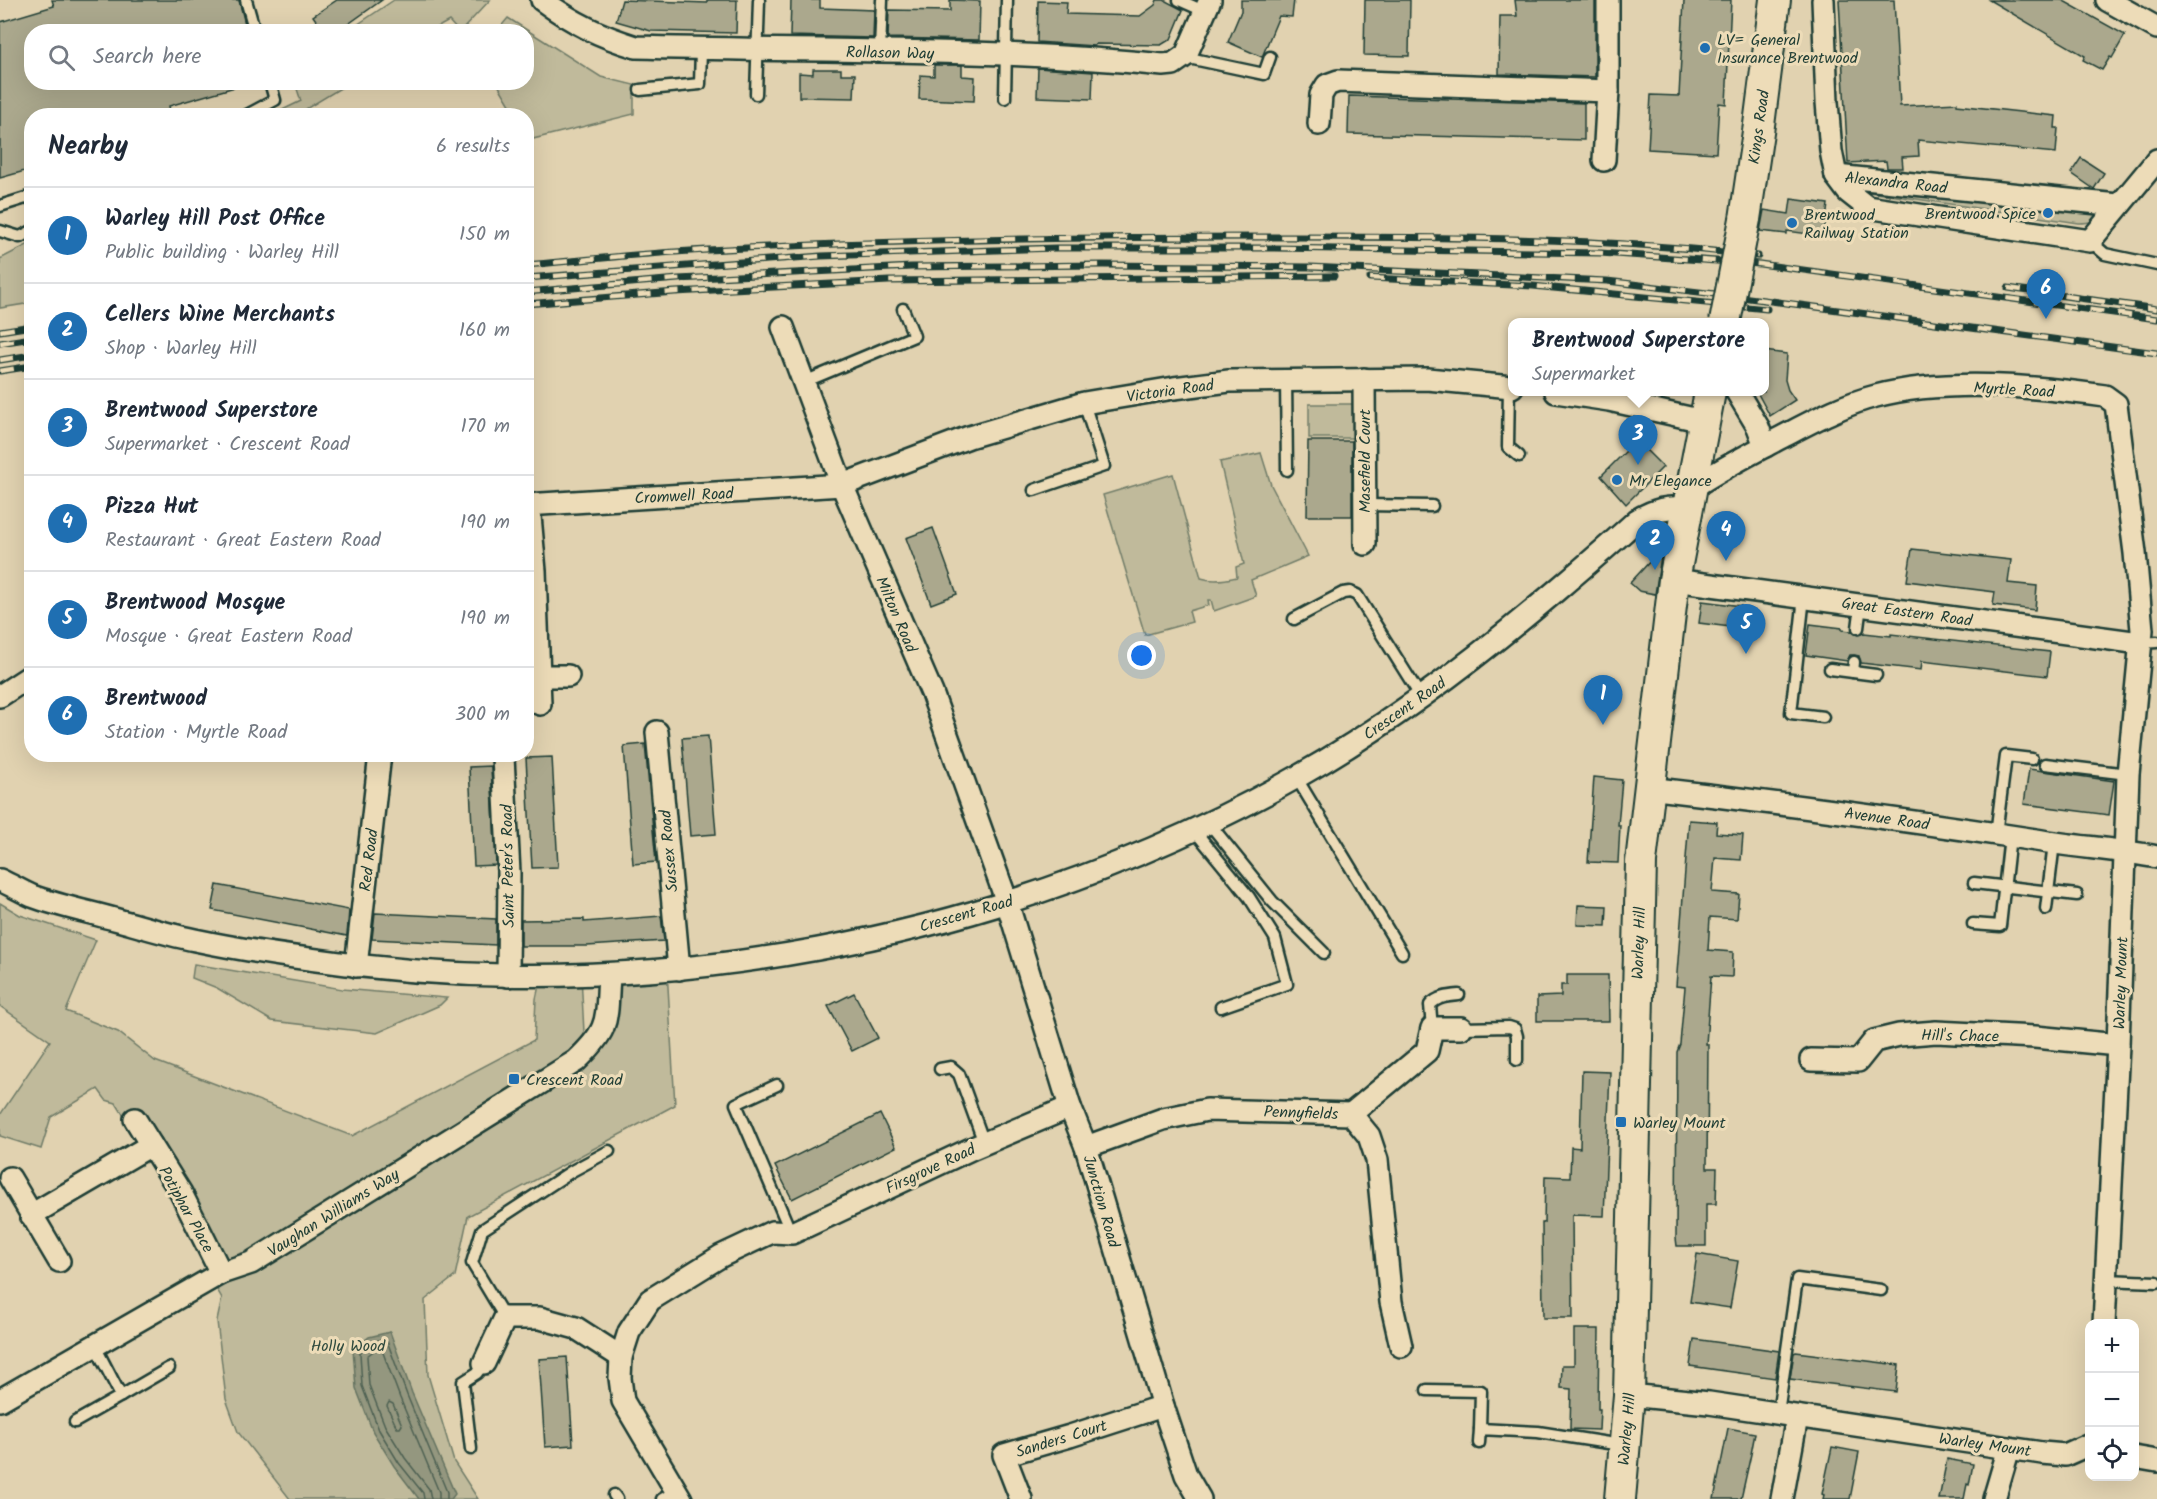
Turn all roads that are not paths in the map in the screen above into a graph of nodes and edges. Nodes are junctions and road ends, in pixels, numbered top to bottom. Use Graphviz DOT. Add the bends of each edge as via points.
graph roads {
  1 [pos="246,0"];
  2 [pos="759,0"];
  3 [pos="882,0"];
  4 [pos="1007,0"];
  5 [pos="1179,0"];
  6 [pos="1608,0"];
  7 [pos="1775,0"];
  8 [pos="1823,0"];
  9 [pos="2108,0"];
  10 [pos="550,2"];
  11 [pos="1208,6"];
  12 [pos="253,24"];
  13 [pos="2157,28"];
  14 [pos="701,48"];
  15 [pos="758,50"];
  16 [pos="880,51"];
  17 [pos="1005,55"];
  18 [pos="1184,57"];
  19 [pos="1270,57"];
  20 [pos="272,90"];
  21 [pos="640,90"];
  22 [pos="1608,91"];
  23 [pos="756,94"];
  24 [pos="1005,98"];
  25 [pos="260,108"];
  26 [pos="1319,124"];
  27 [pos="1604,160"];
  28 [pos="2157,160"];
  29 [pos="1836,176"];
  30 [pos="24,198"];
  31 [pos="2118,205"];
  32 [pos="0,206"];
  33 [pos="0,231"];
  34 [pos="24,235"];
  35 [pos="2090,241"];
  36 [pos="2157,265"];
  37 [pos="903,309"];
  38 [pos="1726,318"];
  39 [pos="783,327"];
  40 [pos="1286,379"];
  41 [pos="1364,379"];
  42 [pos="804,382"];
  43 [pos="1508,386"];
  44 [pos="1511,396"];
  45 [pos="1582,396"];
  46 [pos="1709,396"];
  47 [pos="1739,396"];
  48 [pos="1084,403"];
  49 [pos="1703,421"];
  50 [pos="1764,447"];
  51 [pos="1519,456"];
  52 [pos="1287,470"];
  53 [pos="842,485"];
  54 [pos="1034,490"];
  55 [pos="1690,499"];
  56 [pos="534,505"];
  57 [pos="1365,505"];
  58 [pos="1432,506"];
  59 [pos="1365,544"];
  60 [pos="1674,580"];
  61 [pos="1804,597"];
  62 [pos="534,598"];
  63 [pos="1861,604"];
  64 [pos="1294,619"];
  65 [pos="1858,628"];
  66 [pos="2149,642"];
  67 [pos="1830,669"];
  68 [pos="1876,675"];
  69 [pos="539,676"];
  70 [pos="568,676"];
  71 [pos="24,680"];
  72 [pos="0,696"];
  73 [pos="1420,697"];
  74 [pos="540,704"];
  75 [pos="1823,717"];
  76 [pos="657,732"];
  77 [pos="2032,759"];
  78 [pos="379,762"];
  79 [pos="503,762"];
  80 [pos="2045,764"];
  81 [pos="2128,774"];
  82 [pos="1296,777"];
  83 [pos="1648,788"];
  84 [pos="1201,827"];
  85 [pos="2003,835"];
  86 [pos="2054,843"];
  87 [pos="2124,850"];
  88 [pos="2157,857"];
  89 [pos="0,880"];
  90 [pos="1974,883"];
  91 [pos="2004,887"];
  92 [pos="2048,892"];
  93 [pos="2077,895"];
  94 [pos="1007,902"];
  95 [pos="2046,909"];
  96 [pos="1973,924"];
  97 [pos="1324,952"];
  98 [pos="1402,953"];
  99 [pos="356,966"];
  100 [pos="680,969"];
  101 [pos="609,975"];
  102 [pos="508,976"];
  103 [pos="1459,995"];
  104 [pos="1221,1007"];
  105 [pos="1432,1028"];
  106 [pos="1461,1028"];
  107 [pos="2118,1045"];
  108 [pos="1517,1060"];
  109 [pos="1811,1060"];
  110 [pos="940,1069"];
  111 [pos="777,1085"];
  112 [pos="1070,1107"];
  113 [pos="1351,1114"];
  114 [pos="135,1119"];
  115 [pos="984,1143"];
  116 [pos="151,1145"];
  117 [pos="1086,1147"];
  118 [pos="609,1151"];
  119 [pos="10,1178"];
  120 [pos="31,1215"];
  121 [pos="792,1233"];
  122 [pos="59,1261"];
  123 [pos="221,1273"];
  124 [pos="2105,1280"];
  125 [pos="2157,1282"];
  126 [pos="1881,1290"];
  127 [pos="505,1318"];
  128 [pos="2104,1319"];
  129 [pos="95,1346"];
  130 [pos="1401,1346"];
  131 [pos="621,1356"];
  132 [pos="484,1363"];
  133 [pos="169,1368"];
  134 [pos="1426,1390"];
  135 [pos="1629,1395"];
  136 [pos="122,1396"];
  137 [pos="0,1400"];
  138 [pos="1163,1406"];
  139 [pos="1787,1415"];
  140 [pos="75,1422"];
  141 [pos="1480,1429"];
  142 [pos="1479,1443"];
  143 [pos="1625,1445"];
  144 [pos="2085,1446"];
  145 [pos="2009,1448"];
  146 [pos="471,1449"];
  147 [pos="2139,1458"];
  148 [pos="2157,1461"];
  149 [pos="673,1496"];
  150 [pos="1021,1499"];
  151 [pos="1200,1499"];
  152 [pos="1620,1499"];
  153 [pos="1782,1499"];
  154 [pos="1994,1499"];
  1 -- 12 [label="lane"];
  2 -- 15 [label="lane"];
  3 -- 16 [label="lane"];
  4 -- 17 [label="lane"];
  5 -- 11 [label="lane"];
  6 -- 22 [label="street"];
  7 -- 38 [label="main road, Kings Road, bridge" via="1745,219"];
  8 -- 29 [label="street" via="1827,102"];
  9 -- 13 [label="street"];
  10 -- 14 [label="street, Rollason Way" via="570,20 636,47"];
  11 -- 18 [label="street"];
  14 -- 15 [label="street, Rollason Way"];
  14 -- 21 [label="lane" via="700,84"];
  15 -- 16 [label="street, Rollason Way"];
  15 -- 23 [label="lane"];
  16 -- 17 [label="street, Rollason Way"];
  17 -- 18 [label="street, Rollason Way" via="1163,65"];
  17 -- 24 [label="lane"];
  18 -- 19 [label="lane" via="1264,74"];
  20 -- 25 [label="lane" via="275,100"];
  22 -- 26 [label="street" via="1338,81 1327,85 1321,95"];
  22 -- 27 [label="street"];
  28 -- 31 [label="street"];
  29 -- 31 [label="street, Alexandra Road"];
  29 -- 35 [label="street, Alexandra Road" via="1867,207"];
  30 -- 32 [label="lane"];
  31 -- 35 [label="street"];
  33 -- 34 [label="lane"];
  35 -- 36 [label="lane" via="2104,254"];
  37 -- 42 [label="lane" via="914,336"];
  39 -- 42 [label="street, Milton Road"];
  40 -- 41 [label="street, Victoria Road"];
  40 -- 48 [label="street, Victoria Road" via="1218,382"];
  40 -- 52 [label="lane"];
  41 -- 43 [label="street, Victoria Road"];
  41 -- 57 [label="street, Masefield Court"];
  42 -- 53 [label="street, Milton Road"];
  44 -- 51 [label="lane" via="1508,447"];
  45 -- 49 [label="street"];
  46 -- 49 [label="main road, Warley Hill"];
  47 -- 50 [label="street" via="1758,427"];
  48 -- 53 [label="street, Victoria Road" via="969,437"];
  48 -- 54 [label="lane" via="1104,466"];
  49 -- 55 [label="main road, Warley Hill"];
  50 -- 55 [label="street, Myrtle Road" via="1723,468"];
  50 -- 66 [label="street, Myrtle Road" via="1819,418 1875,396 1905,390 2002,387 2105,396 2116,404 2142,630"];
  53 -- 56 [label="street, Cromwell Road"];
  53 -- 94 [label="street, Milton Road" via="932,693"];
  55 -- 60 [label="main road, Warley Hill"];
  55 -- 73 [label="street, Crescent Road" via="1637,520 1494,643"];
  57 -- 58 [label="lane"];
  57 -- 59 [label="street, Masefield Court"];
  60 -- 61 [label="street, Great Eastern Road"];
  60 -- 83 [label="main road, Warley Hill"];
  61 -- 63 [label="street, Great Eastern Road"];
  61 -- 75 [label="lane" via="1791,713"];
  62 -- 69 [label="street"];
  63 -- 65 [label="lane"];
  63 -- 66 [label="street, Great Eastern Road"];
  64 -- 73 [label="lane" via="1343,593 1358,595"];
  66 -- 81 [label="street, Warley Mount"];
  67 -- 68 [label="lane" via="1853,667"];
  69 -- 70 [label="street"];
  69 -- 74 [label="street"];
  71 -- 72 [label="street"];
  73 -- 82 [label="street, Crescent Road"];
  76 -- 100 [label="street, Sussex Road"];
  77 -- 85 [label="lane" via="2006,756"];
  78 -- 99 [label="street, Red Road"];
  79 -- 102 [label="street, Saint Peter's Road" via="509,873"];
  80 -- 81 [label="lane"];
  81 -- 87 [label="street, Warley Mount"];
  82 -- 84 [label="street, Crescent Road"];
  82 -- 98 [label="lane"];
  83 -- 85 [label="street, Avenue Road"];
  83 -- 135 [label="main road, Warley Hill" via="1638,929"];
  84 -- 94 [label="street, Crescent Road"];
  84 -- 97 [label="lane"];
  84 -- 104 [label="lane" via="1275,938 1287,984"];
  85 -- 86 [label="street, Avenue Road"];
  85 -- 91 [label="lane"];
  86 -- 87 [label="street, Avenue Road"];
  86 -- 92 [label="lane"];
  87 -- 88 [label="street, Avenue Road"];
  87 -- 107 [label="street, Warley Mount"];
  89 -- 99 [label="street, Crescent Road" via="33,896 192,940"];
  90 -- 91 [label="lane"];
  91 -- 92 [label="lane"];
  91 -- 96 [label="lane" via="2000,926"];
  92 -- 93 [label="lane"];
  92 -- 95 [label="lane"];
  94 -- 100 [label="street, Crescent Road" via="855,943"];
  94 -- 112 [label="street, Junction Road"];
  99 -- 102 [label="street, Crescent Road"];
  100 -- 101 [label="street, Crescent Road"];
  101 -- 102 [label="street, Crescent Road"];
  101 -- 123 [label="street, Vaughan Williams Way" via="606,1023 596,1042 576,1061 251,1263"];
  103 -- 105 [label="lane" via="1434,1000 1430,1005"];
  105 -- 106 [label="street"];
  105 -- 113 [label="street" via="1427,1051"];
  106 -- 108 [label="lane" via="1515,1029"];
  107 -- 109 [label="street, Hill's Chace" via="2036,1036 1936,1032 1874,1041 1858,1061"];
  107 -- 124 [label="street, Warley Mount"];
  110 -- 115 [label="lane" via="951,1067 959,1074"];
  111 -- 121 [label="lane" via="736,1104"];
  112 -- 115 [label="street, Firsgrove Road"];
  112 -- 117 [label="street, Junction Road"];
  113 -- 117 [label="street, Pennyfields" via="1207,1110 1163,1119"];
  113 -- 130 [label="street, Pennyfields" via="1369,1136 1377,1160 1391,1302"];
  114 -- 116 [label="street, Potiphar Place"];
  115 -- 121 [label="street, Firsgrove Road"];
  116 -- 120 [label="street"];
  116 -- 123 [label="street, Potiphar Place" via="181,1193"];
  117 -- 138 [label="street, Junction Road"];
  118 -- 127 [label="lane" via="482,1230 472,1263"];
  119 -- 120 [label="street"];
  120 -- 122 [label="street"];
  121 -- 131 [label="street, Firsgrove Road" via="772,1232 731,1251 650,1300 629,1332"];
  123 -- 129 [label="street, Vaughan Williams Way"];
  124 -- 125 [label="lane"];
  124 -- 128 [label="street, Warley Mount"];
  126 -- 139 [label="lane" via="1797,1279"];
  127 -- 131 [label="street" via="540,1318 576,1328"];
  127 -- 132 [label="street"];
  129 -- 136 [label="lane"];
  129 -- 137 [label="street, Vaughan Williams Way"];
  131 -- 149 [label="street" via="623,1401"];
  132 -- 146 [label="lane" via="464,1382"];
  133 -- 136 [label="lane"];
  134 -- 141 [label="lane" via="1481,1391"];
  135 -- 139 [label="street, Warley Mount"];
  135 -- 143 [label="main road, Warley Hill"];
  136 -- 140 [label="lane"];
  138 -- 150 [label="street, Sanders Court" via="1004,1455"];
  138 -- 151 [label="street, Junction Road" via="1186,1475"];
  139 -- 145 [label="street, Warley Mount"];
  139 -- 153 [label="street"];
  141 -- 142 [label="lane"];
  141 -- 143 [label="lane" via="1538,1432"];
  143 -- 152 [label="main road, Warley Hill"];
  144 -- 145 [label="street, Warley Mount" via="2065,1455"];
  145 -- 154 [label="street"];
  147 -- 148 [label="street"];
}
